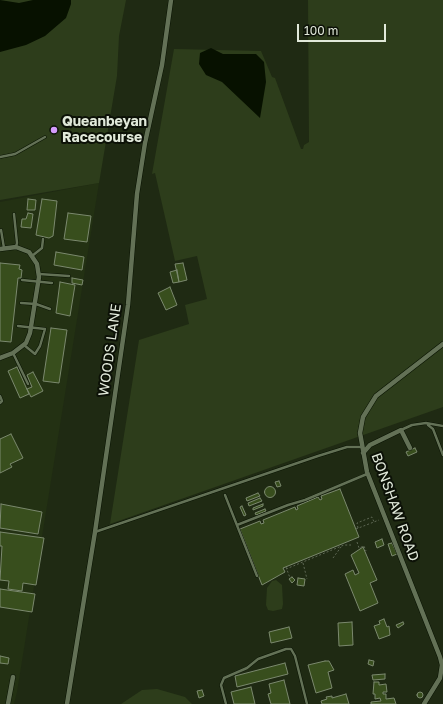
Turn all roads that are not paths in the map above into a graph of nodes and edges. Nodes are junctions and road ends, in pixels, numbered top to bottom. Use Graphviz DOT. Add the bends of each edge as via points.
graph roads {
  1 [pos="171,0"];
  2 [pos="45,137"];
  3 [pos="0,157"];
  4 [pos="14,214"];
  5 [pos="1,230"];
  6 [pos="43,240"];
  7 [pos="16,247"];
  8 [pos="2,249"];
  9 [pos="32,256"];
  10 [pos="39,274"];
  11 [pos="69,276"];
  12 [pos="22,280"];
  13 [pos="39,282"];
  14 [pos="52,283"];
  15 [pos="21,303"];
  16 [pos="36,304"];
  17 [pos="50,309"];
  18 [pos="18,326"];
  19 [pos="32,327"];
  20 [pos="443,344"];
  21 [pos="23,345"];
  22 [pos="13,353"];
  23 [pos="0,358"];
  24 [pos="28,384"];
  25 [pos="0,396"];
  26 [pos="0,403"];
  27 [pos="426,423"];
  28 [pos="443,426"];
  29 [pos="402,430"];
  30 [pos="362,447"];
  31 [pos="410,448"];
  32 [pos="363,453"];
  33 [pos="443,455"];
  34 [pos="368,474"];
  35 [pos="225,495"];
  36 [pos="237,525"];
  37 [pos="95,532"];
  38 [pos="257,576"];
  39 [pos="13,677"];
  40 [pos="8,704"];
  41 [pos="67,704"];
  42 [pos="226,704"];
  43 [pos="307,704"];
  44 [pos="424,704"];
  1 -- 37 [label="street, WOODS LANE" via="162,65 137,194 128,305"];
  2 -- 3 [label="lane" via="22,151"];
  4 -- 7 [label="lane"];
  5 -- 8 [label="lane"];
  6 -- 9 [label="lane" via="42,248"];
  7 -- 8 [label="street"];
  7 -- 9 [label="street" via="29,252"];
  9 -- 10 [label="street"];
  10 -- 11 [label="lane"];
  10 -- 13 [label="street"];
  12 -- 13 [label="lane"];
  13 -- 14 [label="lane"];
  13 -- 16 [label="street"];
  15 -- 16 [label="lane"];
  16 -- 17 [label="lane"];
  16 -- 19 [label="street"];
  18 -- 19 [label="lane"];
  19 -- 21 [label="street"];
  19 -- 21 [label="lane" via="45,328 40,346 35,354"];
  20 -- 30 [label="street, BONSHAW ROAD" via="376,396 363,417 360,432"];
  21 -- 22 [label="street"];
  22 -- 23 [label="street"];
  22 -- 24 [label="lane"];
  25 -- 26 [label="lane"];
  27 -- 28 [label="lane"];
  27 -- 29 [label="lane"];
  27 -- 33 [label="lane" via="433,429"];
  29 -- 31 [label="street"];
  29 -- 32 [label="street" via="370,445"];
  30 -- 32 [label="street, BONSHAW ROAD"];
  30 -- 37 [label="lane" via="347,447 318,456"];
  32 -- 34 [label="street, BONSHAW ROAD"];
  34 -- 36 [label="lane"];
  34 -- 44 [label="street, BONSHAW ROAD" via="442,665 440,678"];
  35 -- 36 [label="lane"];
  36 -- 38 [label="lane"];
  37 -- 41 [label="street, WOODS LANE"];
  39 -- 40 [label="street"];
  42 -- 43 [label="lane" via="221,685 224,678 247,668 258,659 286,649 291,649 295,656"];
}
